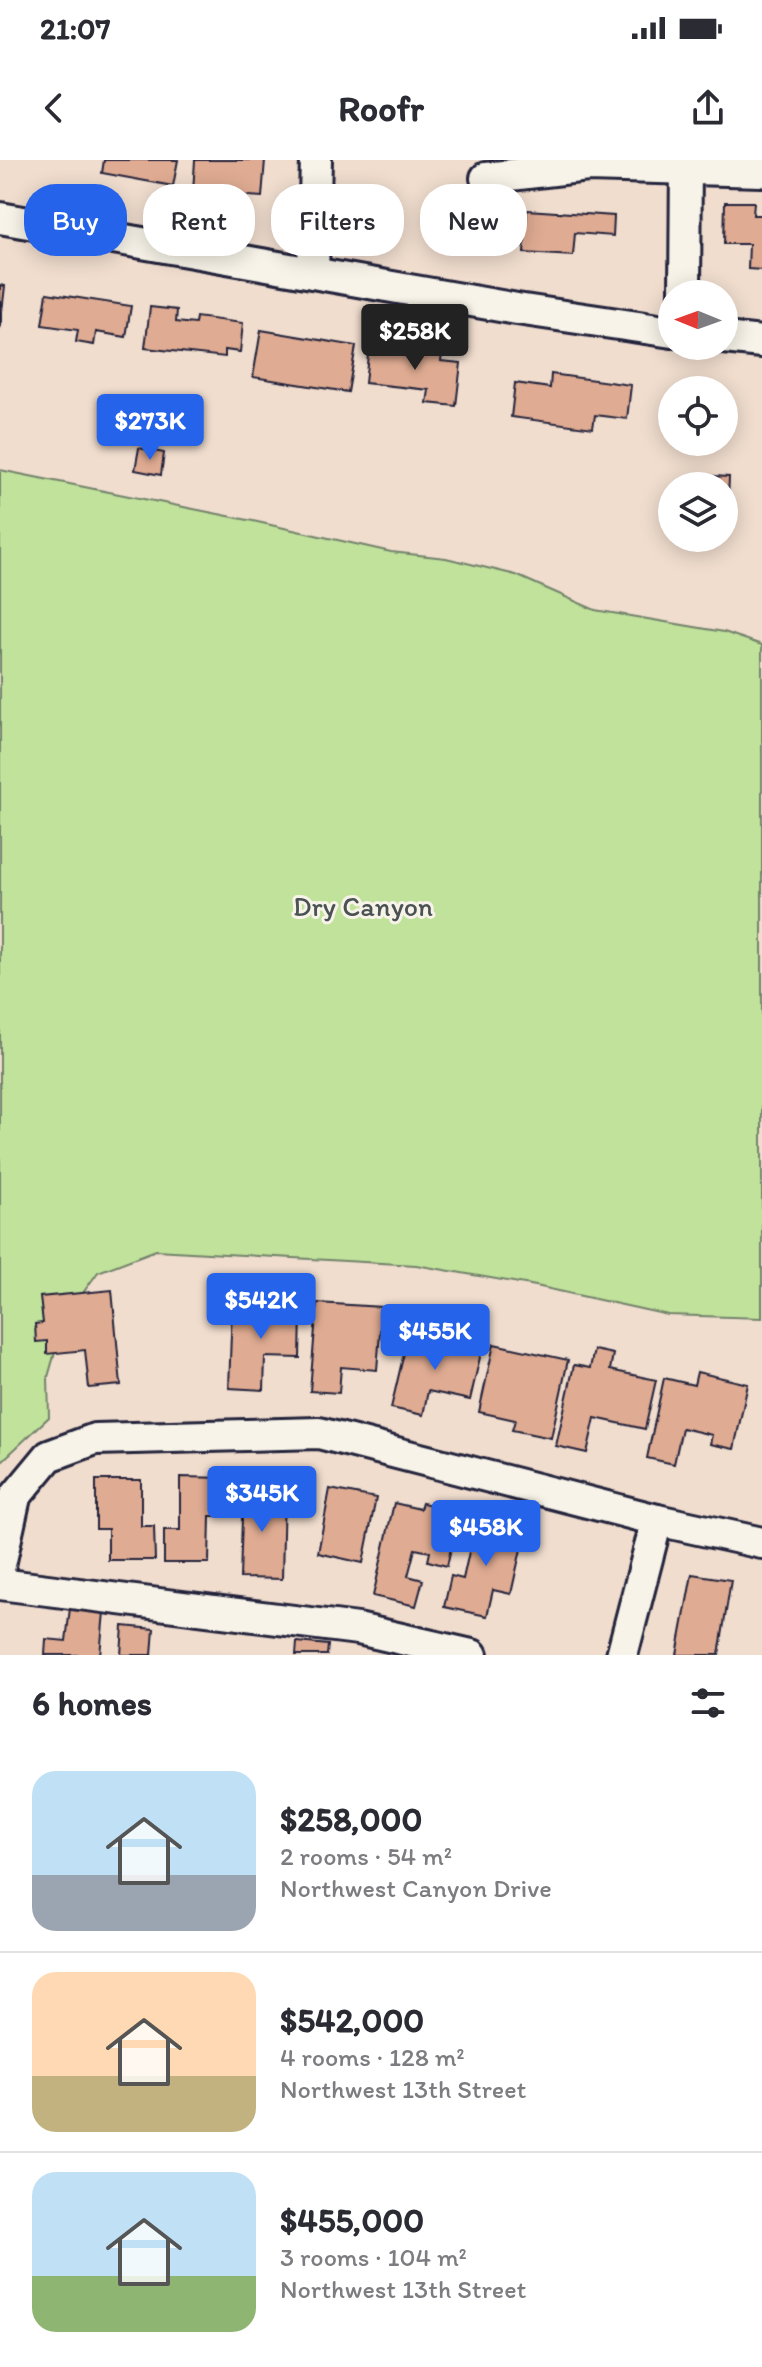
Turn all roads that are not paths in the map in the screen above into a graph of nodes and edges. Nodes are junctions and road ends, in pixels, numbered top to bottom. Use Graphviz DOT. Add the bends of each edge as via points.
graph roads {
  1 [pos="316,160"];
  2 [pos="686,165"];
  3 [pos="762,171"];
  4 [pos="486,178"];
  5 [pos="0,218"];
  6 [pos="313,273"];
  7 [pos="685,280"];
  8 [pos="658,330"];
  9 [pos="738,339"];
  10 [pos="762,342"];
  11 [pos="657,1520"];
  12 [pos="762,1543"];
  13 [pos="0,1565"];
  14 [pos="0,1584"];
  15 [pos="472,1655"];
  16 [pos="622,1655"];
  1 -- 6 [label="street"];
  2 -- 3 [label="street"];
  2 -- 4 [label="street" via="588,166"];
  2 -- 7 [label="street"];
  5 -- 6 [label="street"];
  6 -- 8 [label="street"];
  9 -- 10 [label="street"];
  11 -- 12 [label="street"];
  11 -- 13 [label="street" via="319,1433 95,1439 49,1456 15,1497"];
  11 -- 16 [label="street"];
  14 -- 15 [label="street" via="358,1629"];
}
